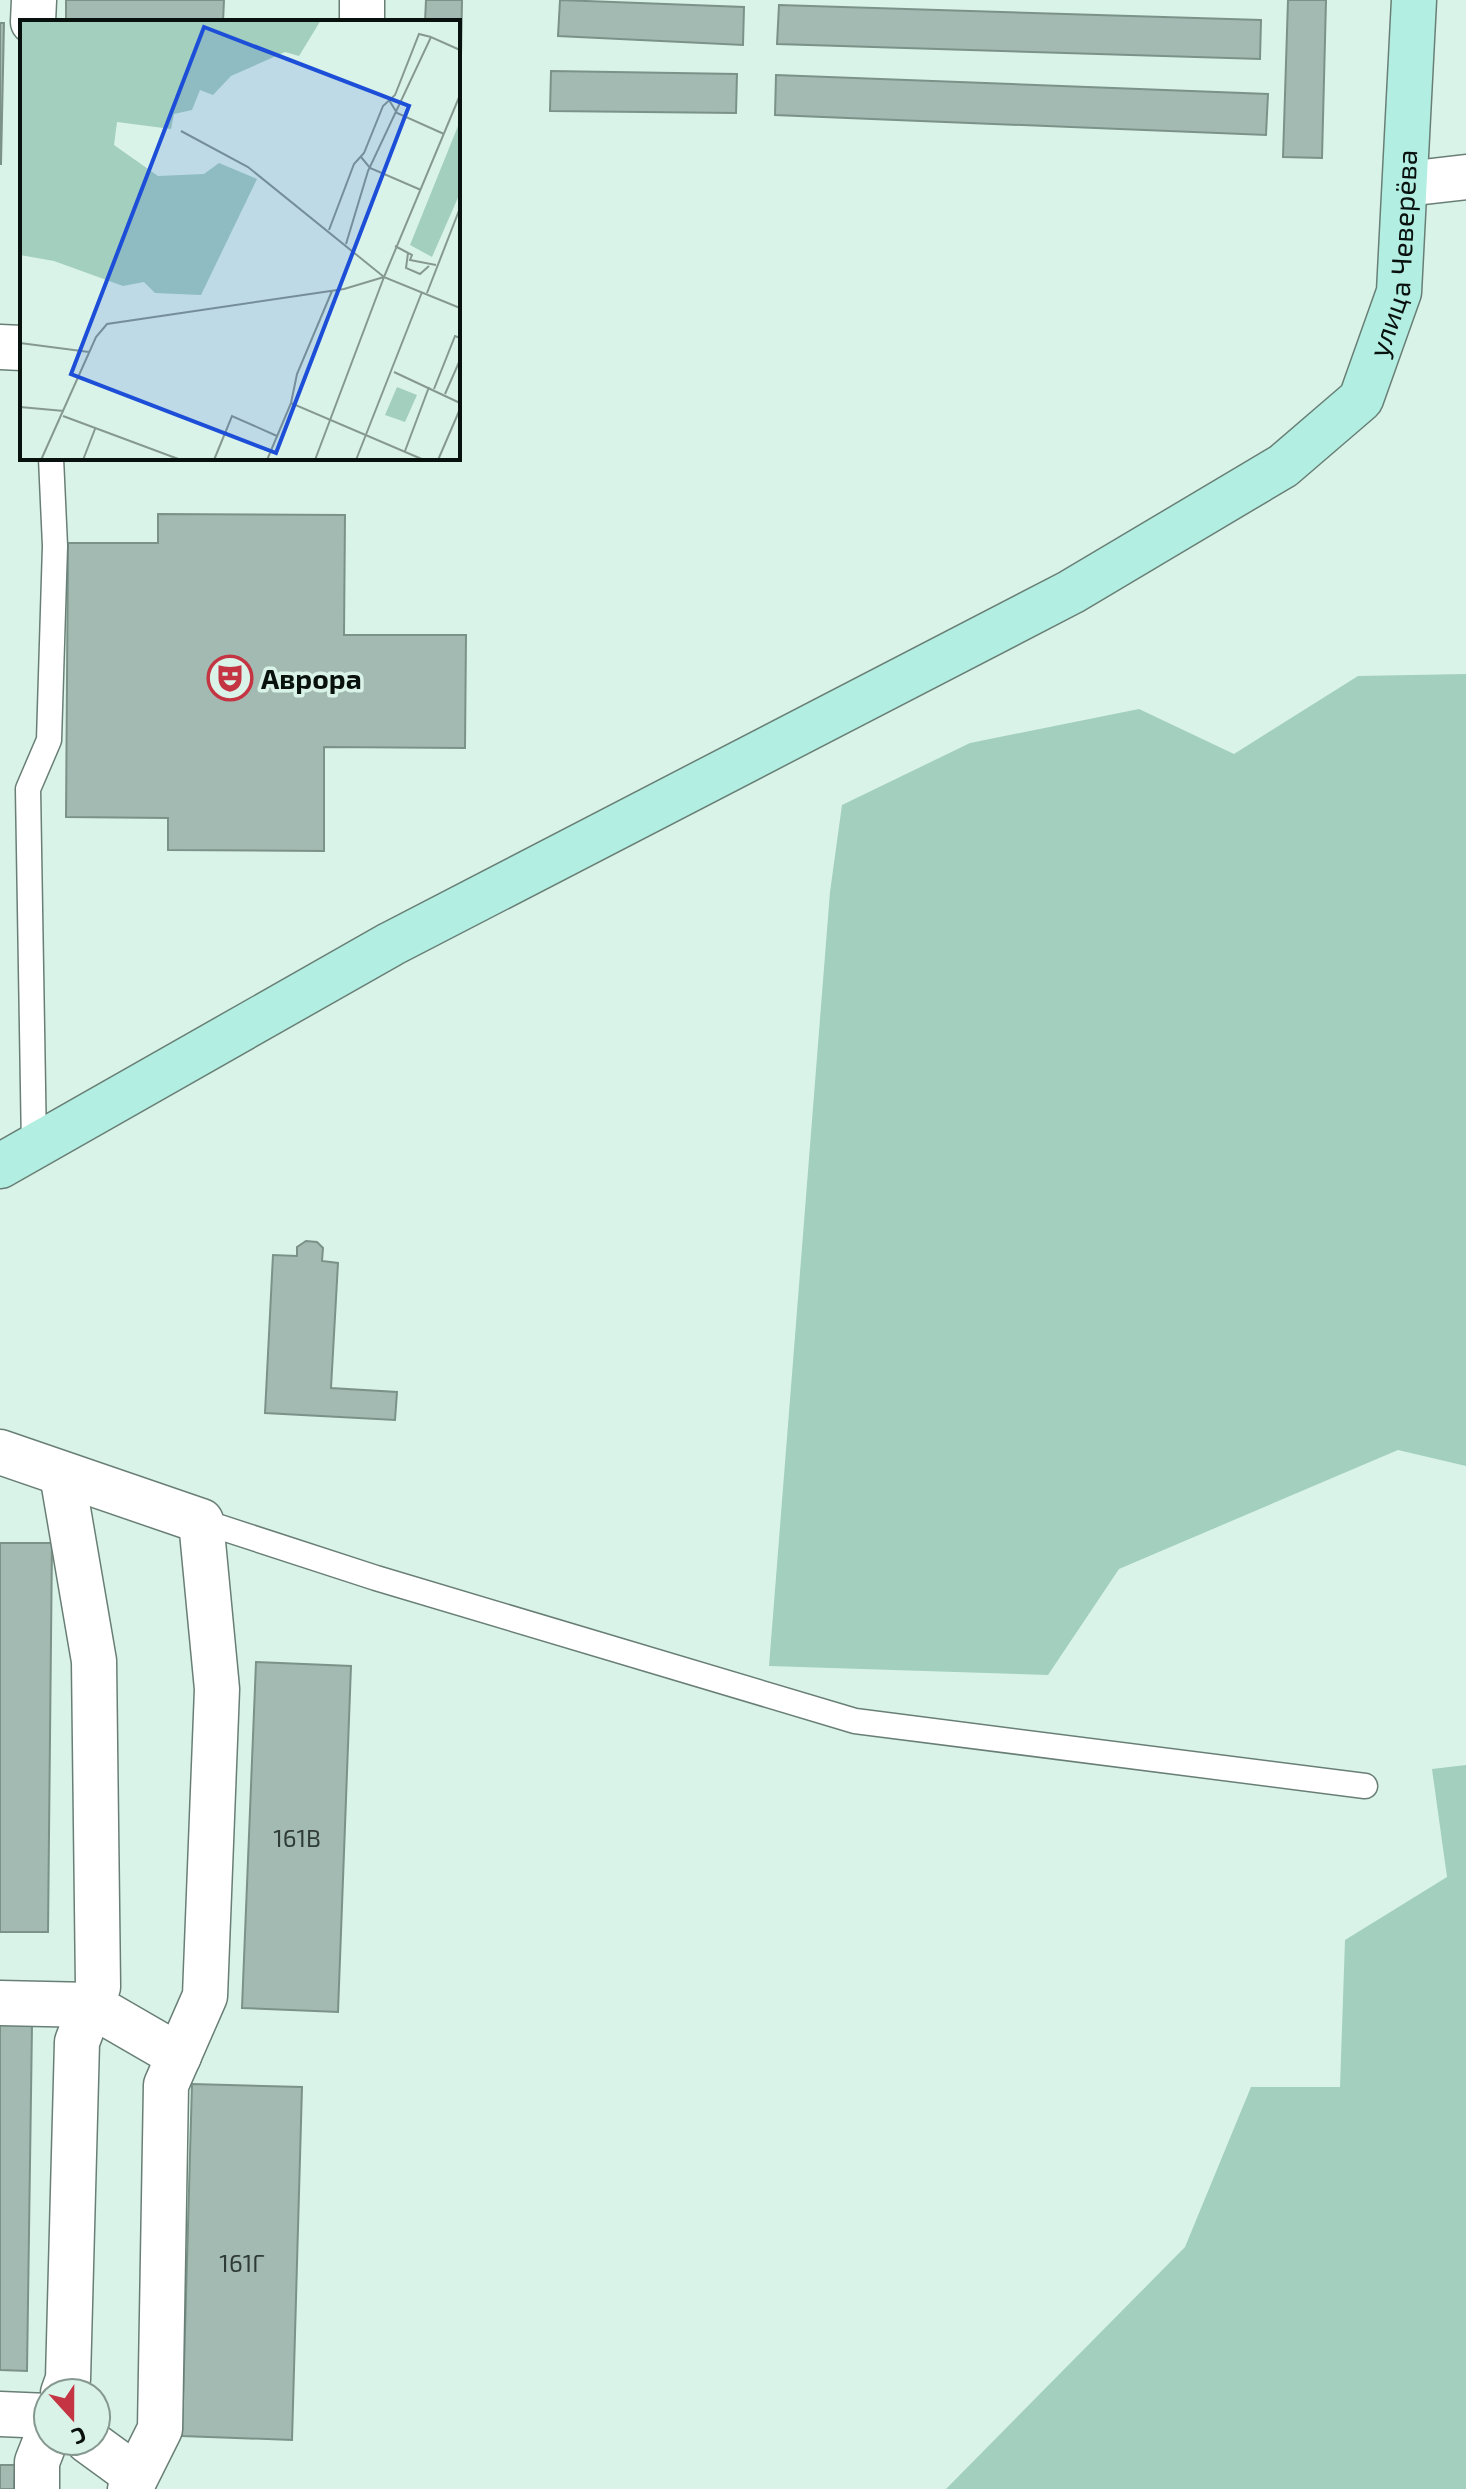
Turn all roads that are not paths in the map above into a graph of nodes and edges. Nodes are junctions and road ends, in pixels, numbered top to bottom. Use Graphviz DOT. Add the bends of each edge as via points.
graph roads {
  1 [pos="34,0"];
  2 [pos="1414,0"];
  3 [pos="33,20"];
  4 [pos="1466,177"];
  5 [pos="1406,184"];
  6 [pos="0,347"];
  7 [pos="20,348"];
  8 [pos="51,460"];
  9 [pos="17,1157"];
  10 [pos="0,1452"];
  11 [pos="62,1474"];
  12 [pos="201,1521"];
  13 [pos="1365,1786"];
  14 [pos="0,2003"];
  15 [pos="91,2005"];
  16 [pos="179,2056"];
  17 [pos="68,2377"];
  18 [pos="0,2414"];
  19 [pos="32,2415"];
  20 [pos="39,2457"];
  21 [pos="105,2457"];
  22 [pos="133,2483"];
  23 [pos="37,2489"];
  1 -- 3 [label="street"];
  2 -- 5 [label="street, улица Чеверёва"];
  4 -- 5 [label="street"];
  5 -- 9 [label="street, улица Чеверёва" via="1399,292 1361,399 1283,466 1071,592 391,944"];
  6 -- 7 [label="street"];
  8 -- 9 [label="lane" via="55,546 49,740 28,789"];
  10 -- 11 [label="street"];
  11 -- 12 [label="street"];
  11 -- 15 [label="street" via="94,1661 98,1987"];
  12 -- 13 [label="lane" via="855,1721"];
  12 -- 16 [label="street" via="217,1689 205,1996"];
  14 -- 15 [label="street"];
  15 -- 16 [label="street"];
  15 -- 17 [label="street" via="77,2042"];
  16 -- 22 [label="street" via="166,2085 160,2429"];
  18 -- 19 [label="street"];
  20 -- 23 [label="street"];
  21 -- 22 [label="street"];
}
